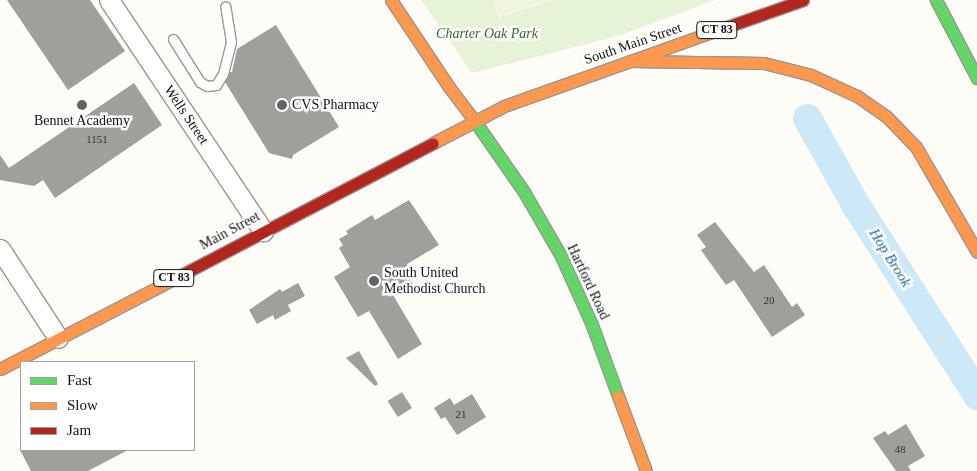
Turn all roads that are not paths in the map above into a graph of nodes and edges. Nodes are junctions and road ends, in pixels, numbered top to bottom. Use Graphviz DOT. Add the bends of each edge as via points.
graph roads {
  1 [pos="108,0"];
  2 [pos="390,0"];
  3 [pos="803,0"];
  4 [pos="936,0"];
  5 [pos="225,6"];
  6 [pos="966,32"];
  7 [pos="173,39"];
  8 [pos="977,56"];
  9 [pos="630,61"];
  10 [pos="977,78"];
  11 [pos="474,120"];
  12 [pos="263,231"];
  13 [pos="0,249"];
  14 [pos="977,252"];
  15 [pos="58,338"];
  16 [pos="0,369"];
  17 [pos="646,471"];
  1 -- 12 [label="street, Wells Street"];
  2 -- 11 [label="main road, Hartford Road"];
  3 -- 9 [label="main road, South Main Street / CT 83"];
  4 -- 10 [label="main road"];
  5 -- 7 [label="lane" via="231,42 222,78 216,85 207,86 200,82"];
  6 -- 8 [label="main road"];
  9 -- 11 [label="main road, South Main Street / CT 83"];
  9 -- 14 [label="main road" via="764,63 811,74 857,96 886,116 916,147"];
  11 -- 12 [label="main road, Main Street / CT 83"];
  11 -- 17 [label="main road, Hartford Road" via="524,192 561,256 592,325"];
  12 -- 15 [label="main road, Main Street / CT 83"];
  13 -- 15 [label="street"];
  15 -- 16 [label="main road, Main Street / CT 83"];
}
